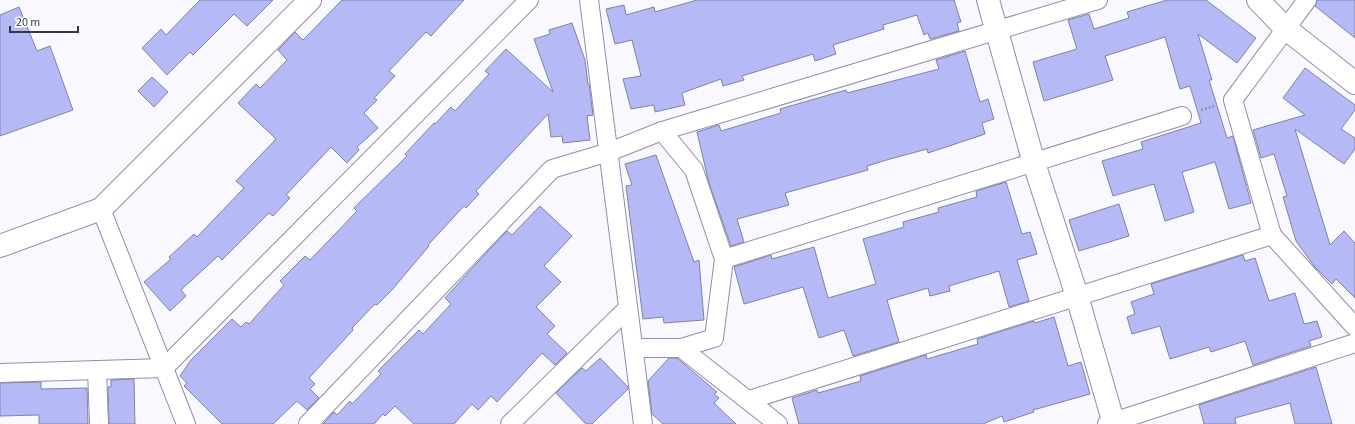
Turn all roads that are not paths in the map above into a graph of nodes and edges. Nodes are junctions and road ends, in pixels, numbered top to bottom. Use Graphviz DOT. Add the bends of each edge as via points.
graph roads {
  1 [pos="310,0"];
  2 [pos="529,0"];
  3 [pos="589,0"];
  4 [pos="988,0"];
  5 [pos="1098,0"];
  6 [pos="1258,0"];
  7 [pos="1307,0"];
  8 [pos="1285,28"];
  9 [pos="997,31"];
  10 [pos="1355,83"];
  11 [pos="1182,116"];
  12 [pos="662,131"];
  13 [pos="608,152"];
  14 [pos="1034,163"];
  15 [pos="101,209"];
  16 [pos="1272,235"];
  17 [pos="0,246"];
  18 [pos="724,259"];
  19 [pos="1077,296"];
  20 [pos="628,308"];
  21 [pos="1355,327"];
  22 [pos="1355,343"];
  23 [pos="634,348"];
  24 [pos="681,348"];
  25 [pos="164,368"];
  26 [pos="97,370"];
  27 [pos="0,373"];
  28 [pos="749,400"];
  29 [pos="1112,423"];
  30 [pos="99,424"];
  31 [pos="186,424"];
  32 [pos="308,424"];
  33 [pos="510,424"];
  34 [pos="643,424"];
  35 [pos="778,424"];
  1 -- 15 [label="street"];
  2 -- 25 [label="street"];
  3 -- 13 [label="street"];
  4 -- 9 [label="street"];
  5 -- 9 [label="street"];
  6 -- 8 [label="street"];
  7 -- 8 [label="street"];
  8 -- 10 [label="street"];
  8 -- 16 [label="street" via="1233,100"];
  9 -- 12 [label="street"];
  9 -- 14 [label="street"];
  11 -- 14 [label="street"];
  12 -- 13 [label="street"];
  12 -- 18 [label="street" via="694,170"];
  13 -- 20 [label="street"];
  13 -- 32 [label="street" via="552,169"];
  14 -- 18 [label="street"];
  14 -- 19 [label="street"];
  15 -- 17 [label="street"];
  15 -- 25 [label="street"];
  16 -- 19 [label="street"];
  16 -- 21 [label="street"];
  18 -- 24 [label="street" via="714,338"];
  19 -- 28 [label="street"];
  19 -- 29 [label="street"];
  20 -- 23 [label="street"];
  20 -- 33 [label="street"];
  22 -- 29 [label="street"];
  23 -- 24 [label="street"];
  23 -- 34 [label="street"];
  24 -- 28 [label="street"];
  25 -- 26 [label="street"];
  25 -- 31 [label="street"];
  26 -- 27 [label="street"];
  26 -- 30 [label="street"];
  28 -- 35 [label="street"];
}
